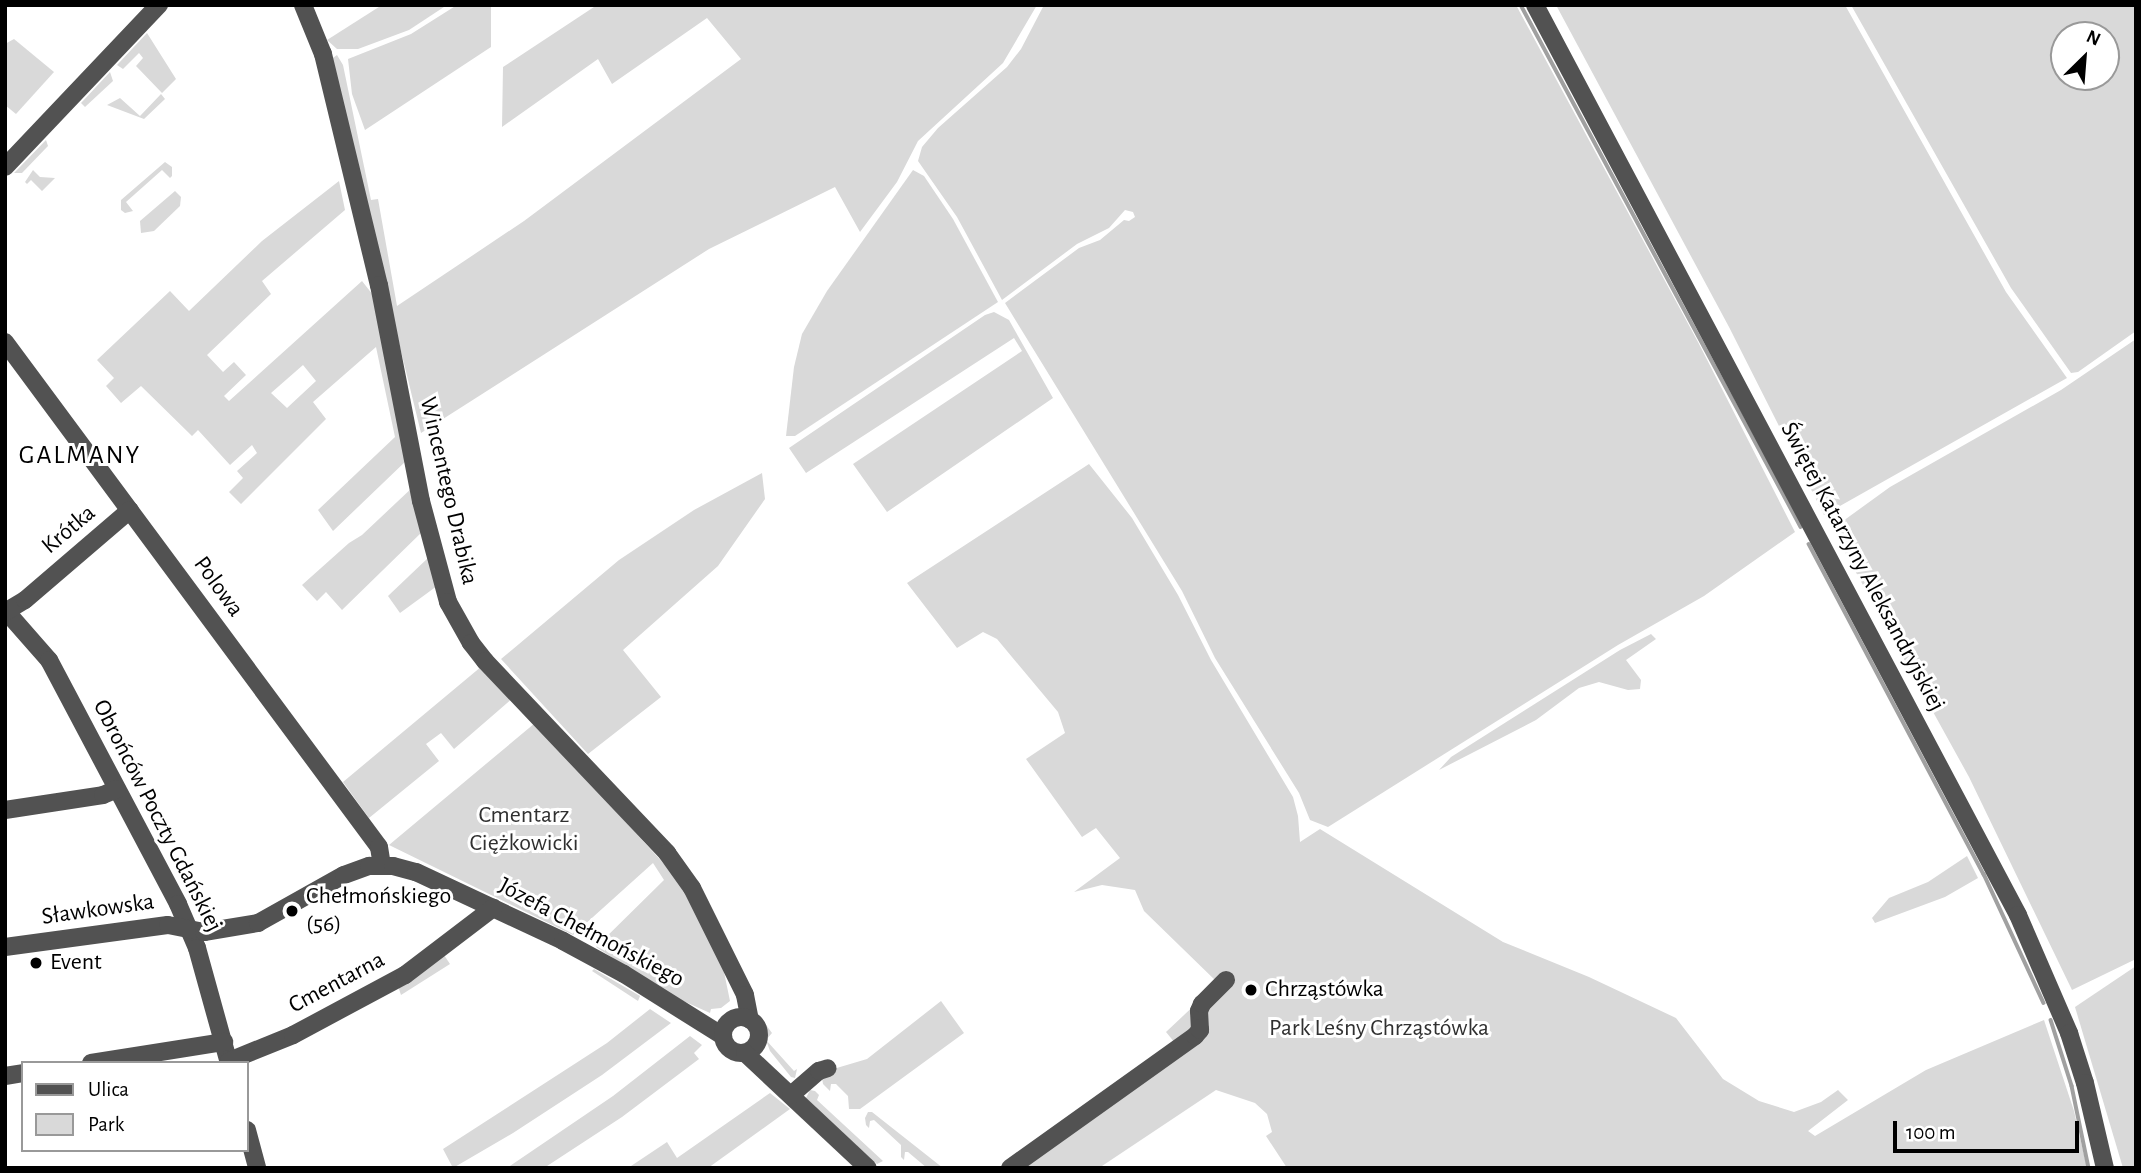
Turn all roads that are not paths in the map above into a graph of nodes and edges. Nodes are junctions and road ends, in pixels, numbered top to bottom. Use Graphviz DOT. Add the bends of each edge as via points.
graph roads {
  1 [pos="159,5"];
  2 [pos="303,5"];
  3 [pos="1535,5"];
  4 [pos="5,167"];
  5 [pos="5,342"];
  6 [pos="131,510"];
  7 [pos="6,611"];
  8 [pos="117,789"];
  9 [pos="5,810"];
  10 [pos="387,865"];
  11 [pos="493,908"];
  12 [pos="189,929"];
  13 [pos="5,947"];
  14 [pos="1226,980"];
  15 [pos="733,1025"];
  16 [pos="224,1042"];
  17 [pos="751,1048"];
  18 [pos="104,1061"];
  19 [pos="229,1061"];
  20 [pos="231,1061"];
  21 [pos="828,1068"];
  22 [pos="789,1094"];
  23 [pos="248,1134"];
  24 [pos="256,1168"];
  25 [pos="868,1168"];
  26 [pos="1010,1168"];
  27 [pos="2105,1168"];
  1 -- 4 [label="street"];
  2 -- 15 [label="street, Wincentego Drabika" via="323,54 379,285 421,501 448,602 485,661 667,853 704,907 744,995"];
  3 -- 27 [label="street, Świętej Katarzyny Aleksandryjskiej" via="2018,915 2069,1033"];
  5 -- 6 [label="street, Polowa"];
  6 -- 7 [label="street, Krótka"];
  6 -- 10 [label="street, Polowa" via="379,847"];
  7 -- 8 [label="street, Obrońców Poczty Gdańskiej" via="49,660"];
  8 -- 9 [label="street"];
  8 -- 12 [label="street, Obrońców Poczty Gdańskiej"];
  10 -- 11 [label="street, Józefa Chełmońskiego" via="416,872"];
  10 -- 12 [label="street, Sławkowska" via="344,875 258,923 216,931"];
  11 -- 15 [label="street, Józefa Chełmońskiego" via="597,959 689,1013 701,1012"];
  11 -- 20 [label="street, Cmentarna" via="405,975 303,1030"];
  12 -- 13 [label="street, Sławkowska" via="168,925"];
  12 -- 16 [label="street, Obrońców Poczty Gdańskiej"];
  14 -- 26 [label="street" via="1202,1004 1200,1030 1195,1036"];
  15 -- 17 [label="street, Wincentego Drabika" via="758,1031"];
  15 -- 17 [label="street" via="730,1050"];
  16 -- 18 [label="street"];
  16 -- 19 [label="street, Obrońców Poczty Gdańskiej"];
  17 -- 22 [label="street"];
  21 -- 22 [label="street"];
  22 -- 25 [label="street"];
  23 -- 24 [label="street"];
}
